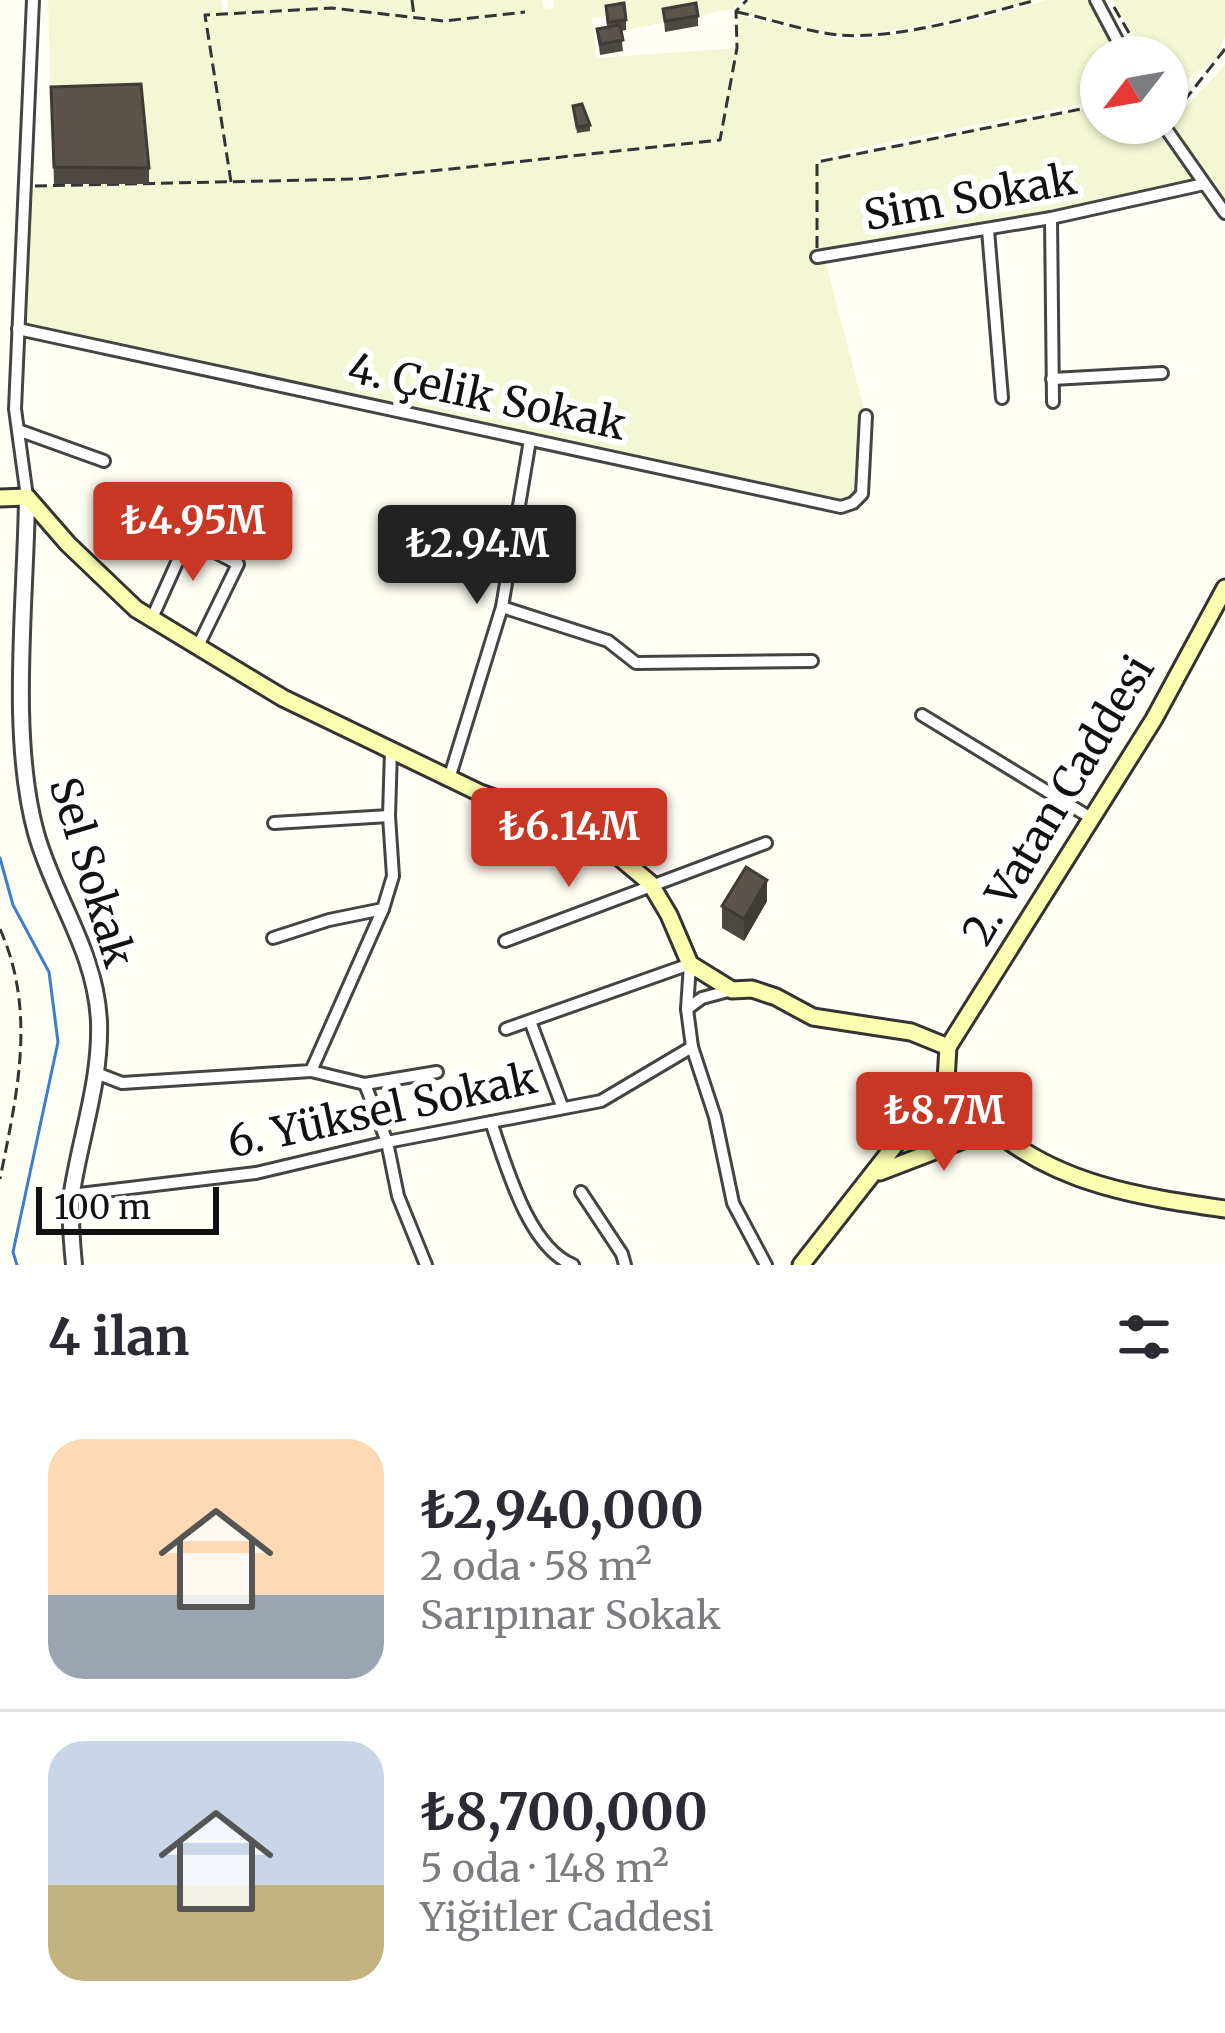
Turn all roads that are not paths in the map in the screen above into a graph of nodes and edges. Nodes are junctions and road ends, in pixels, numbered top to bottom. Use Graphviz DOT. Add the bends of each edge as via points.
graph roads {
  1 [pos="33,0"];
  2 [pos="1096,0"];
  3 [pos="1115,36"];
  4 [pos="1178,144"];
  5 [pos="1204,184"];
  6 [pos="1225,213"];
  7 [pos="1051,218"];
  8 [pos="988,230"];
  9 [pos="817,257"];
  10 [pos="18,329"];
  11 [pos="1162,373"];
  12 [pos="1052,379"];
  13 [pos="1001,398"];
  14 [pos="1052,402"];
  15 [pos="866,416"];
  16 [pos="18,430"];
  17 [pos="530,440"];
  18 [pos="104,461"];
  19 [pos="13,498"];
  20 [pos="1225,588"];
  21 [pos="502,608"];
  22 [pos="152,618"];
  23 [pos="198,646"];
  24 [pos="812,661"];
  25 [pos="922,715"];
  26 [pos="391,750"];
  27 [pos="449,779"];
  28 [pos="388,817"];
  29 [pos="1090,818"];
  30 [pos="274,823"];
  31 [pos="766,842"];
  32 [pos="650,883"];
  33 [pos="382,910"];
  34 [pos="273,938"];
  35 [pos="505,940"];
  36 [pos="690,964"];
  37 [pos="733,990"];
  38 [pos="687,1009"];
  39 [pos="530,1022"];
  40 [pos="506,1029"];
  41 [pos="692,1047"];
  42 [pos="948,1047"];
  43 [pos="311,1071"];
  44 [pos="437,1072"];
  45 [pos="96,1073"];
  46 [pos="946,1080"];
  47 [pos="365,1084"];
  48 [pos="562,1106"];
  49 [pos="491,1122"];
  50 [pos="992,1129"];
  51 [pos="387,1142"];
  52 [pos="877,1173"];
  53 [pos="580,1192"];
  54 [pos="71,1196"];
  55 [pos="1225,1209"];
  56 [pos="74,1265"];
  57 [pos="426,1265"];
  58 [pos="573,1265"];
  59 [pos="625,1265"];
  60 [pos="766,1265"];
  61 [pos="801,1265"];
  1 -- 10 [label="street"];
  2 -- 3 [label="street"];
  4 -- 5 [label="street"];
  5 -- 6 [label="street"];
  5 -- 7 [label="street, Sim Sokak"];
  7 -- 8 [label="street, Sim Sokak"];
  7 -- 12 [label="street"];
  8 -- 9 [label="street, Sim Sokak"];
  8 -- 13 [label="street"];
  10 -- 16 [label="street"];
  10 -- 17 [label="street, 4. Çelik Sokak"];
  11 -- 12 [label="street"];
  12 -- 14 [label="street"];
  15 -- 17 [label="street, 4. Çelik Sokak" via="862,494 841,507"];
  16 -- 18 [label="street"];
  16 -- 19 [label="street"];
  17 -- 21 [label="street"];
  19 -- 22 [label="main road"];
  19 -- 45 [label="street, Sel Sokak" via="27,784 37,835 92,970"];
  20 -- 29 [label="main road, 2. Vatan Caddesi"];
  21 -- 24 [label="street" via="608,641 636,663"];
  21 -- 27 [label="street"];
  22 -- 23 [label="main road"];
  22 -- 23 [label="street" via="188,538 238,564"];
  23 -- 26 [label="main road"];
  25 -- 29 [label="street"];
  26 -- 27 [label="main road"];
  26 -- 28 [label="street"];
  27 -- 32 [label="main road" via="589,832"];
  28 -- 30 [label="street"];
  28 -- 33 [label="street" via="393,876"];
  29 -- 42 [label="main road, 2. Vatan Caddesi"];
  31 -- 32 [label="street"];
  32 -- 35 [label="street"];
  32 -- 36 [label="main road"];
  33 -- 34 [label="street"];
  33 -- 43 [label="street"];
  36 -- 37 [label="main road"];
  36 -- 38 [label="street"];
  36 -- 39 [label="street"];
  37 -- 38 [label="street"];
  37 -- 42 [label="main road"];
  38 -- 41 [label="street"];
  39 -- 40 [label="street"];
  39 -- 48 [label="street"];
  41 -- 48 [label="street, 6. Yüksel Sokak" via="601,1101"];
  41 -- 60 [label="street" via="733,1203"];
  42 -- 46 [label="main road"];
  43 -- 45 [label="street" via="122,1083"];
  43 -- 47 [label="street"];
  44 -- 47 [label="street"];
  45 -- 54 [label="street, Sel Sokak"];
  46 -- 50 [label="main road"];
  46 -- 52 [label="main road"];
  47 -- 51 [label="street"];
  48 -- 49 [label="street, 6. Yüksel Sokak"];
  49 -- 51 [label="street, 6. Yüksel Sokak"];
  49 -- 58 [label="street" via="543,1243"];
  50 -- 52 [label="main road"];
  50 -- 55 [label="main road" via="1089,1183"];
  51 -- 54 [label="street, 6. Yüksel Sokak" via="256,1173"];
  51 -- 57 [label="street"];
  52 -- 61 [label="main road"];
  53 -- 59 [label="street"];
  54 -- 56 [label="street, Sel Sokak"];
}
